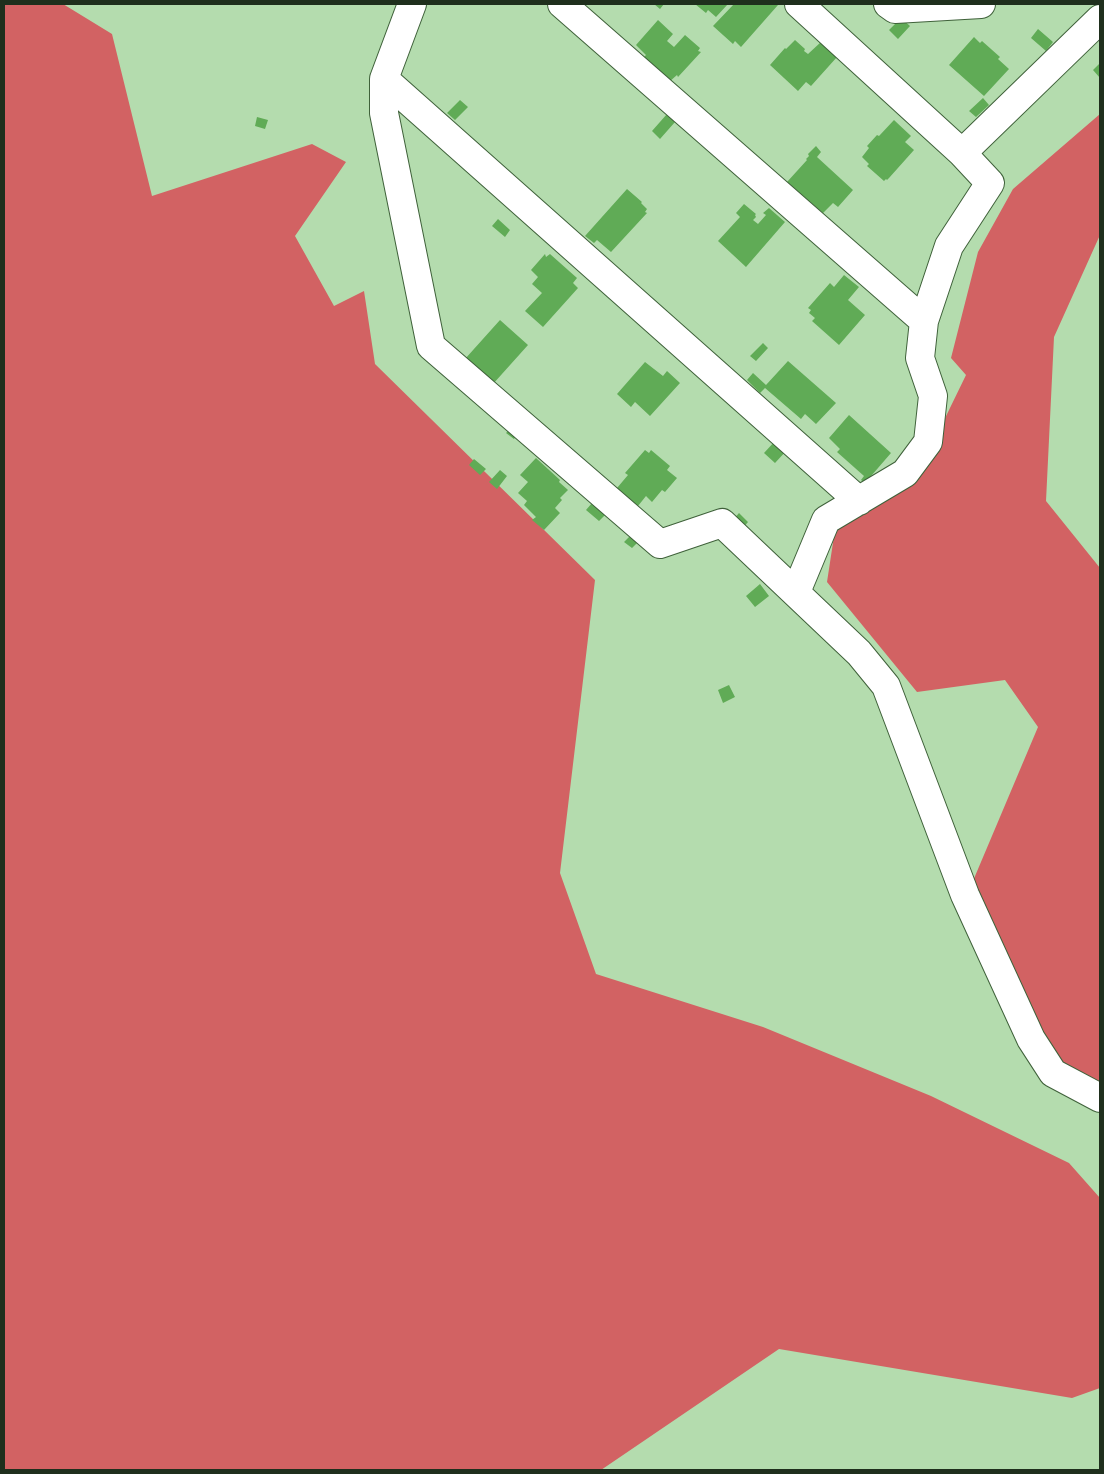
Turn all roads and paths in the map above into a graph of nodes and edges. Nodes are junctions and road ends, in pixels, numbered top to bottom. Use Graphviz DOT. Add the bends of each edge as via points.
graph roads {
  1 [pos="412,4"];
  2 [pos="562,4"];
  3 [pos="799,4"];
  4 [pos="888,4"];
  5 [pos="981,4"];
  6 [pos="1100,19"];
  7 [pos="384,79"];
  8 [pos="962,153"];
  9 [pos="924,321"];
  10 [pos="859,501"];
  11 [pos="796,592"];
  12 [pos="1100,1098"];
  1 -- 7 [label="street"];
  2 -- 9 [label="street"];
  3 -- 8 [label="street"];
  4 -- 5 [label="street" via="895,9"];
  6 -- 8 [label="street"];
  7 -- 10 [label="street"];
  7 -- 11 [label="street" via="384,113 431,346 660,544 722,523"];
  8 -- 9 [label="street" via="990,183 949,246"];
  9 -- 10 [label="street" via="920,358 933,396 928,442 905,473"];
  10 -- 11 [label="street" via="826,520"];
  11 -- 12 [label="street" via="859,653 886,686 965,895 1031,1039 1053,1072"];
}
